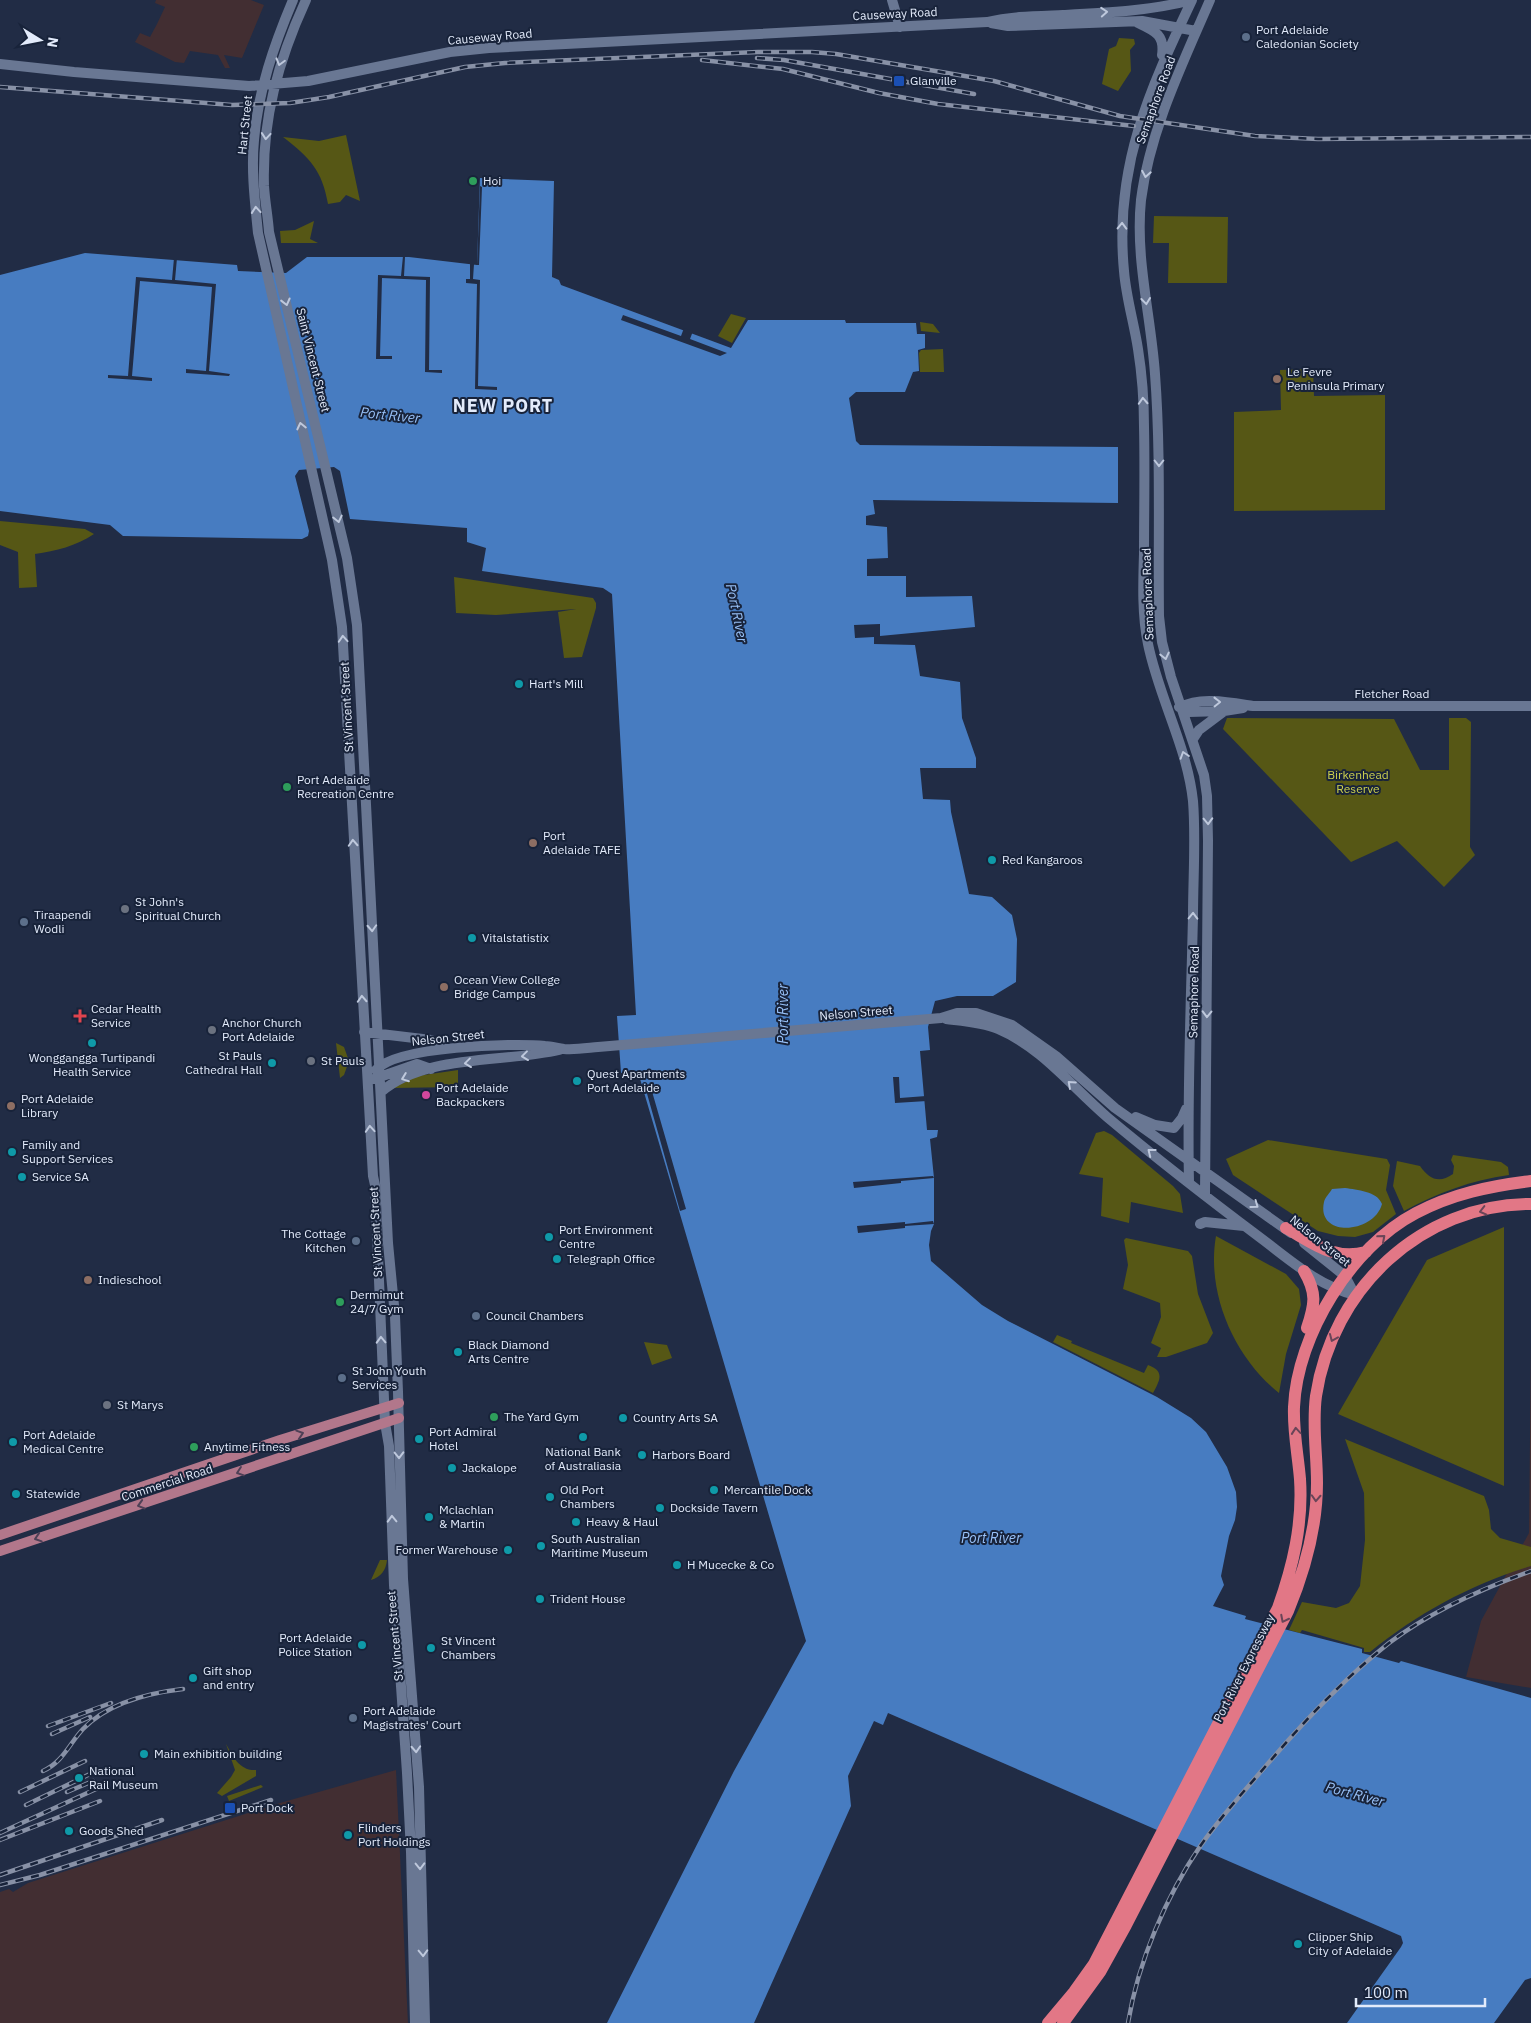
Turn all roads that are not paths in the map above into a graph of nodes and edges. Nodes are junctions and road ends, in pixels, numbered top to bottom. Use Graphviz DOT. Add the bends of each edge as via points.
graph roads {
  1 [pos="292,0"];
  2 [pos="306,0"];
  3 [pos="892,0"];
  4 [pos="1192,0"];
  5 [pos="1210,0"];
  6 [pos="1135,10"];
  7 [pos="987,22"];
  8 [pos="1135,22"];
  9 [pos="1179,25"];
  10 [pos="900,27"];
  11 [pos="1196,31"];
  12 [pos="0,64"];
  13 [pos="1160,71"];
  14 [pos="274,255"];
  15 [pos="263,258"];
  16 [pos="327,471"];
  17 [pos="312,474"];
  18 [pos="1166,705"];
  19 [pos="1253,706"];
  20 [pos="1531,706"];
  21 [pos="1182,708"];
  22 [pos="1224,711"];
  23 [pos="1193,739"];
  24 [pos="348,740"];
  25 [pos="362,742"];
  26 [pos="941,1018"];
  27 [pos="364,1032"];
  28 [pos="378,1034"];
  29 [pos="445,1049"];
  30 [pos="564,1049"];
  31 [pos="431,1068"];
  32 [pos="380,1071"];
  33 [pos="367,1083"];
  34 [pos="381,1092"];
  35 [pos="1188,1104"];
  36 [pos="1115,1108"];
  37 [pos="1189,1159"];
  38 [pos="1205,1170"];
  39 [pos="1531,1181"];
  40 [pos="1189,1182"];
  41 [pos="1205,1194"];
  42 [pos="1531,1204"];
  43 [pos="1200,1224"];
  44 [pos="1245,1226"];
  45 [pos="1286,1228"];
  46 [pos="1367,1251"];
  47 [pos="1304,1270"];
  48 [pos="1345,1276"];
  49 [pos="1333,1295"];
  50 [pos="1355,1295"];
  51 [pos="399,1403"];
  52 [pos="385,1407"];
  53 [pos="1294,1408"];
  54 [pos="399,1418"];
  55 [pos="386,1423"];
  56 [pos="88,1505"];
  57 [pos="94,1519"];
  58 [pos="0,1534"];
  59 [pos="0,1551"];
  60 [pos="1296,1572"];
  61 [pos="1121,1922"];
  62 [pos="414,2023"];
  63 [pos="425,2023"];
  64 [pos="1048,2023"];
  65 [pos="1063,2023"];
  15 -- 1 [label="main road, Hart Street, one-way" via="254,187 254,140 262,86"];
  2 -- 14 [label="main road, Hart Street, one-way" via="289,36 270,100 264,186"];
  3 -- 10 [label="main road"];
  4 -- 6 [label="main road"];
  4 -- 9 [label="main road, Semaphore Road"];
  5 -- 11 [label="main road, Semaphore Road"];
  7 -- 6 [label="main road, Causeway Road, one-way" via="1008,17"];
  6 -- 9 [label="main road, Causeway Road"];
  7 -- 8 [label="main road, Causeway Road" via="1008,26"];
  7 -- 10 [label="main road, Causeway Road"];
  8 -- 9 [label="main road, Causeway Road"];
  8 -- 13 [label="main road" via="1154,32 1163,42"];
  9 -- 11 [label="main road, Causeway Road"];
  9 -- 13 [label="main road, Semaphore Road"];
  10 -- 12 [label="main road, Causeway Road" via="489,48 450,52 308,82 249,86"];
  11 -- 21 [label="main road, Semaphore Road, one-way" via="1156,130 1141,201 1143,275 1158,416 1162,642 1170,678"];
  18 -- 13 [label="main road, Semaphore Road, one-way" via="1148,647 1144,621 1144,398 1139,351 1124,276 1122,244 1123,199 1130,158"];
  14 -- 16 [label="main road, Saint Vincent Street, one-way"];
  17 -- 15 [label="main road, Saint Vincent Street, one-way"];
  16 -- 25 [label="main road, St Vincent Street, one-way" via="357,625"];
  24 -- 17 [label="main road, St Vincent Street, one-way" via="336,579"];
  18 -- 21 [label="main road, Fletcher Road"];
  35 -- 18 [label="main road, Semaphore Road, one-way" via="1193,804 1185,756"];
  19 -- 20 [label="main road, Fletcher Road"];
  21 -- 19 [label="main road, Fletcher Road, one-way" via="1189,703 1225,702"];
  19 -- 22 [label="main road, Fletcher Road"];
  21 -- 22 [label="main road, Fletcher Road" via="1189,712"];
  21 -- 23 [label="main road, Semaphore Road"];
  22 -- 23 [label="main road" via="1199,730"];
  23 -- 38 [label="main road, Semaphore Road, one-way" via="1207,796"];
  24 -- 25 [label="main road"];
  27 -- 24 [label="main road, St Vincent Street, one-way"];
  25 -- 28 [label="main road, St Vincent Street, one-way"];
  26 -- 30 [label="main road, Nelson Street"];
  26 -- 36 [label="main road, Nelson Street" via="958,1013 976,1013 1012,1025 1056,1056"];
  40 -- 26 [label="main road, Nelson Street, one-way" via="1028,1046 998,1028"];
  27 -- 28 [label="main road"];
  27 -- 33 [label="main road, St Vincent Street"];
  28 -- 29 [label="main road" via="430,1040"];
  28 -- 32 [label="main road, St Vincent Street"];
  29 -- 30 [label="main road, Nelson Street" via="544,1046"];
  29 -- 32 [label="main road, Nelson Street" via="405,1055"];
  30 -- 31 [label="main road, Nelson Street, one-way"];
  31 -- 32 [label="main road, Nelson Street" via="417,1064"];
  31 -- 34 [label="main road, one-way" via="394,1082"];
  32 -- 33 [label="main road, Nelson Street"];
  32 -- 34 [label="main road, St Vincent Street"];
  52 -- 33 [label="main road, St Vincent Street, one-way"];
  34 -- 51 [label="main road, St Vincent Street"];
  35 -- 36 [label="main road" via="1174,1128 1155,1125"];
  35 -- 37 [label="main road, Semaphore Road"];
  36 -- 37 [label="main road, Nelson Street"];
  37 -- 38 [label="main road, Nelson Street"];
  37 -- 40 [label="main road, Semaphore Road"];
  38 -- 41 [label="main road, Semaphore Road"];
  38 -- 45 [label="main road, Nelson Street, one-way"];
  46 -- 39 [label="highway, Port River Expressway, one-way" via="1398,1224 1440,1202 1491,1186"];
  40 -- 41 [label="main road, Nelson Street"];
  41 -- 44 [label="main road, Nelson Street"];
  42 -- 50 [label="highway, Port River Expressway, one-way" via="1468,1214 1423,1234 1395,1252"];
  43 -- 44 [label="main road"];
  44 -- 47 [label="main road, Nelson Street"];
  45 -- 46 [label="highway" via="1330,1252 1350,1255"];
  45 -- 48 [label="main road, Nelson Street"];
  46 -- 48 [label="highway, Port River Expressway"];
  47 -- 49 [label="main road, Nelson Street"];
  47 -- 53 [label="highway" via="1313,1290 1314,1306 1292,1383"];
  48 -- 49 [label="highway, Port River Expressway"];
  48 -- 50 [label="main road, Nelson Street"];
  49 -- 50 [label="main road, Nelson Street"];
  49 -- 53 [label="highway, Port River Expressway" via="1304,1353"];
  50 -- 60 [label="highway, Port River Expressway, one-way" via="1335,1333 1318,1384 1314,1423 1316,1504 1310,1546"];
  51 -- 52 [label="main road, Commercial Road"];
  51 -- 54 [label="main road, St Vincent Street"];
  52 -- 55 [label="main road, St Vincent Street"];
  56 -- 52 [label="main road, Commercial Road, one-way"];
  60 -- 53 [label="highway, Port River Expressway, one-way" via="1300,1481"];
  54 -- 55 [label="main road, Commercial Road"];
  54 -- 63 [label="main road, St Vincent Street, one-way" via="403,1579 419,1787"];
  55 -- 57 [label="main road, Commercial Road, one-way"];
  62 -- 55 [label="main road, St Vincent Street, one-way" via="408,1788"];
  56 -- 57 [label="main road"];
  56 -- 58 [label="main road, Commercial Road"];
  57 -- 59 [label="main road, Commercial Road, one-way"];
  60 -- 61 [label="highway, Port River Expressway" via="1288,1611"];
  61 -- 64 [label="highway, Port River Expressway" via="1074,1992"];
  61 -- 65 [label="highway, Port River Expressway" via="1100,1972"];
}
